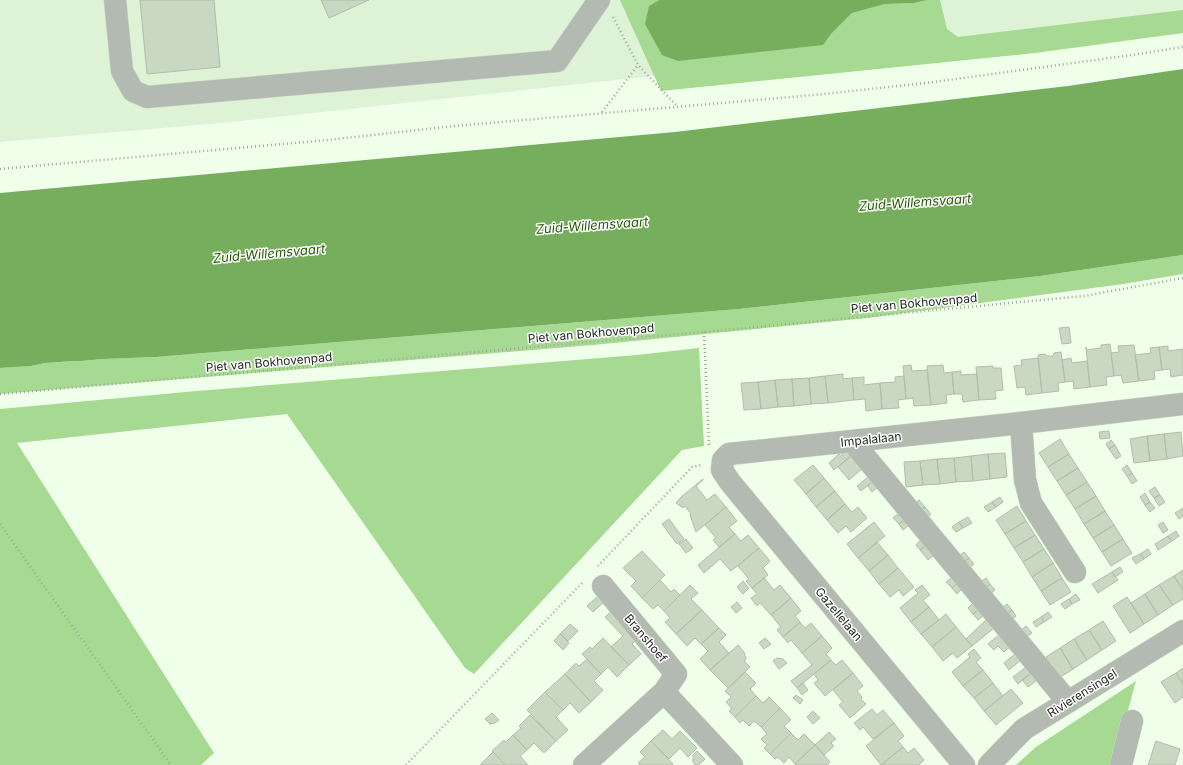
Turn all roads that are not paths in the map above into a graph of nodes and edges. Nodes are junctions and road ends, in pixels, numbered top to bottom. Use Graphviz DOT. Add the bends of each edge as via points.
graph roads {
  1 [pos="115,0"];
  2 [pos="605,7"];
  3 [pos="1183,404"];
  4 [pos="1021,423"];
  5 [pos="852,441"];
  6 [pos="723,460"];
  7 [pos="1075,572"];
  8 [pos="594,578"];
  9 [pos="1183,631"];
  10 [pos="664,692"];
  11 [pos="1068,702"];
  12 [pos="1132,721"];
  13 [pos="584,765"];
  14 [pos="732,765"];
  15 [pos="964,765"];
  16 [pos="989,765"];
  17 [pos="1121,765"];
  1 -- 2 [label="street" via="122,71 133,91 147,97 557,61"];
  3 -- 4 [label="street, Impalalaan"];
  4 -- 5 [label="street, Impalalaan"];
  4 -- 7 [label="street" via="1024,480 1031,503"];
  5 -- 6 [label="street, Impalalaan" via="729,454"];
  5 -- 11 [label="street"];
  6 -- 15 [label="street, Gazellelaan" via="722,470 730,482"];
  8 -- 10 [label="street, Branshoef" via="676,674"];
  9 -- 11 [label="street, Rivierensingel"];
  10 -- 13 [label="street, Branshoef"];
  10 -- 14 [label="street"];
  11 -- 16 [label="street, Rivierensingel" via="1024,729"];
  12 -- 17 [label="street"];
}
